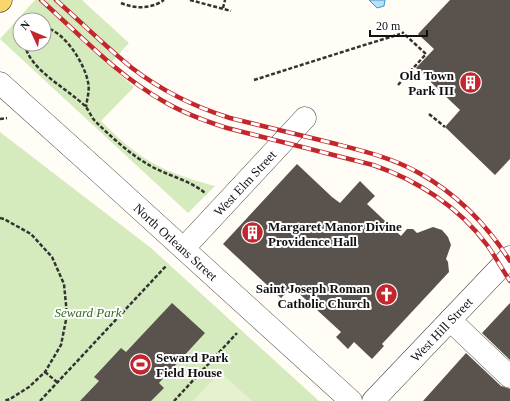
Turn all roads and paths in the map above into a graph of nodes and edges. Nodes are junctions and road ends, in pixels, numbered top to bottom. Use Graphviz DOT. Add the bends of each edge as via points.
graph roads {
  1 [pos="164,0"];
  2 [pos="190,0"];
  3 [pos="225,0"];
  4 [pos="121,3"];
  5 [pos="223,8"];
  6 [pos="231,11"];
  7 [pos="52,29"];
  8 [pos="28,52"];
  9 [pos="254,80"];
  10 [pos="0,83"];
  11 [pos="398,85"];
  12 [pos="86,107"];
  13 [pos="429,114"];
  14 [pos="305,118"];
  15 [pos="446,127"];
  16 [pos="222,209"];
  17 [pos="0,218"];
  18 [pos="184,248"];
  19 [pos="510,257"];
  20 [pos="166,266"];
  21 [pos="450,320"];
  22 [pos="237,333"];
  23 [pos="45,372"];
  24 [pos="510,377"];
  25 [pos="57,382"];
  26 [pos="178,397"];
  27 [pos="4,401"];
  28 [pos="40,401"];
  29 [pos="174,401"];
  30 [pos="182,401"];
  31 [pos="351,401"];
  32 [pos="373,401"];
  1 -- 4 [label="path" via="146,7 133,7"];
  2 -- 5 [label="path"];
  3 -- 5 [label="path"];
  5 -- 6 [label="path"];
  7 -- 12 [label="path" via="74,51 83,67 89,83"];
  8 -- 12 [label="path" via="41,70"];
  9 -- 11 [label="path" via="401,33 426,54"];
  10 -- 18 [label="street, North Orleans Street"];
  12 -- 16 [label="path" via="94,120 134,155 150,166 189,183"];
  13 -- 15 [label="path"];
  14 -- 16 [label="street, West Elm Street"];
  16 -- 18 [label="street, West Elm Street"];
  17 -- 23 [label="path" via="31,234 52,257 64,284 67,315 61,345"];
  18 -- 31 [label="street, North Orleans Street"];
  19 -- 21 [label="street, West Hill Street"];
  20 -- 25 [label="path"];
  21 -- 24 [label="street"];
  21 -- 32 [label="street, West Hill Street"];
  22 -- 26 [label="path"];
  23 -- 25 [label="path"];
  23 -- 27 [label="path" via="29,387"];
  25 -- 28 [label="path"];
  26 -- 29 [label="path"];
  26 -- 30 [label="path"];
}
